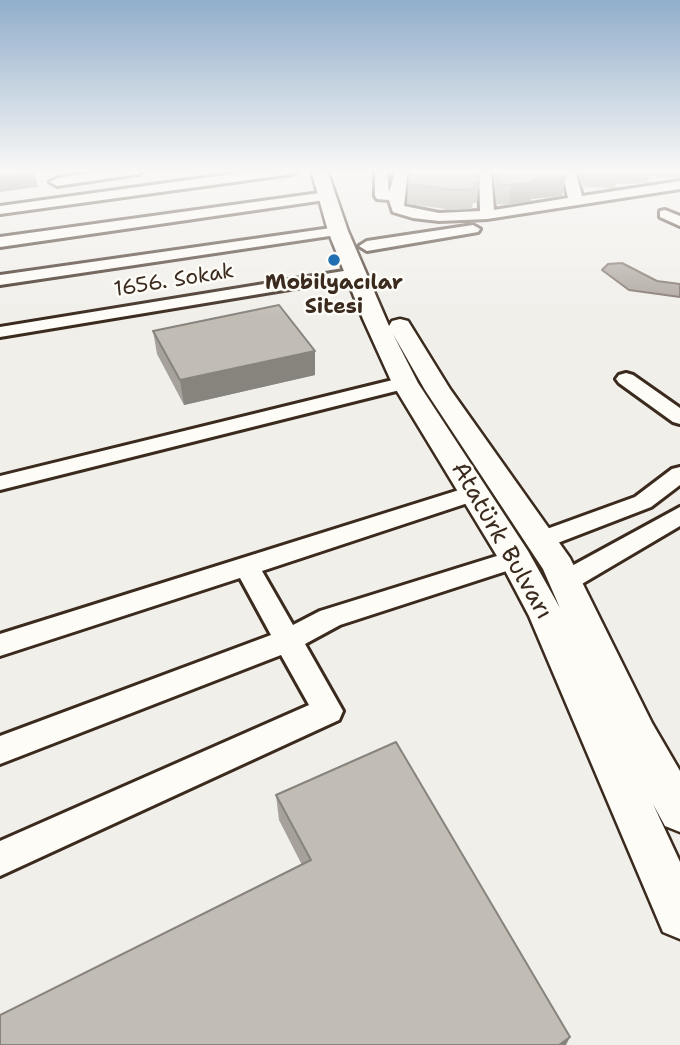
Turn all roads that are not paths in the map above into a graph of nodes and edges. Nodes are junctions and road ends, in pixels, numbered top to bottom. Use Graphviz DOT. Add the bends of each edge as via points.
graph roads {
  1 [pos="74,219"];
  2 [pos="336,219"];
  3 [pos="344,219"];
  4 [pos="567,219"];
  5 [pos="338,230"];
  6 [pos="0,242"];
  7 [pos="361,260"];
  8 [pos="0,280"];
  9 [pos="0,332"];
  10 [pos="626,379"];
  11 [pos="405,383"];
  12 [pos="680,418"];
  13 [pos="680,474"];
  14 [pos="0,483"];
  15 [pos="475,494"];
  16 [pos="680,515"];
  17 [pos="546,546"];
  18 [pos="516,559"];
  19 [pos="246,566"];
  20 [pos="566,581"];
  21 [pos="289,640"];
  22 [pos="0,645"];
  23 [pos="0,750"];
  24 [pos="680,812"];
  25 [pos="0,859"];
  26 [pos="680,915"];
  1 -- 6 [label="street"];
  2 -- 5 [label="main road, Atatürk Bulvarı"];
  3 -- 7 [label="main road, Atatürk Bulvarı"];
  4 -- 7 [label="street, 1656. Sokak"];
  5 -- 7 [label="main road, Atatürk Bulvarı"];
  5 -- 8 [label="street"];
  7 -- 9 [label="street, 1656. Sokak"];
  7 -- 11 [label="main road, Atatürk Bulvarı"];
  7 -- 17 [label="main road, Atatürk Bulvarı" via="412,350"];
  10 -- 12 [label="street"];
  11 -- 14 [label="street"];
  11 -- 15 [label="main road, Atatürk Bulvarı"];
  13 -- 17 [label="street" via="643,502"];
  15 -- 18 [label="main road, Atatürk Bulvarı"];
  15 -- 19 [label="street"];
  16 -- 20 [label="street"];
  17 -- 18 [label="main road"];
  17 -- 20 [label="main road, Atatürk Bulvarı"];
  18 -- 21 [label="street" via="330,618"];
  18 -- 26 [label="main road, Atatürk Bulvarı" via="547,616"];
  19 -- 21 [label="street"];
  19 -- 22 [label="street"];
  20 -- 24 [label="main road, Atatürk Bulvarı" via="638,735"];
  21 -- 23 [label="street"];
  21 -- 25 [label="street" via="328,711"];
}
